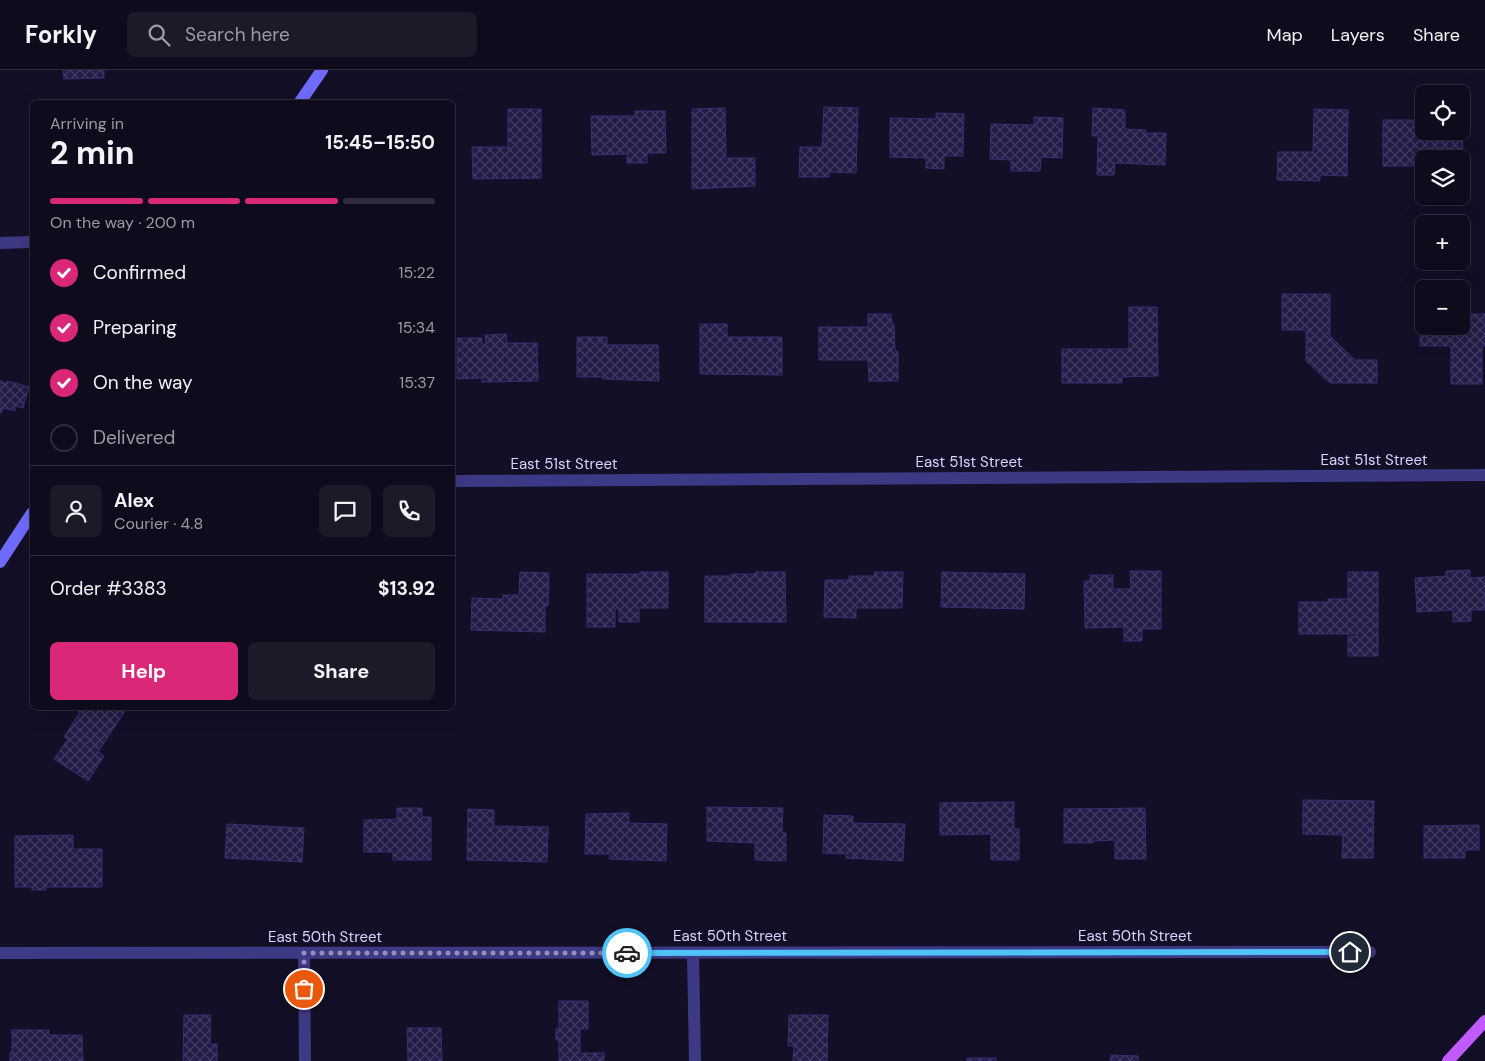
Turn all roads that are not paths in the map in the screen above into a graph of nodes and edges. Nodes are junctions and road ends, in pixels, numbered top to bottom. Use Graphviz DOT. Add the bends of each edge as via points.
graph roads {
  1 [pos="322,70"];
  2 [pos="301,100"];
  3 [pos="30,242"];
  4 [pos="0,243"];
  5 [pos="1485,476"];
  6 [pos="455,481"];
  7 [pos="30,516"];
  8 [pos="0,562"];
  9 [pos="1370,952"];
  10 [pos="0,953"];
  11 [pos="304,953"];
  12 [pos="693,953"];
  13 [pos="1485,1021"];
  14 [pos="305,1061"];
  15 [pos="695,1061"];
  16 [pos="1448,1061"];
  1 -- 2 [label="main road"];
  3 -- 4 [label="street"];
  5 -- 6 [label="street, East 51st Street"];
  7 -- 8 [label="main road"];
  9 -- 12 [label="street, East 50th Street"];
  10 -- 11 [label="street, East 50th Street"];
  11 -- 12 [label="street, East 50th Street"];
  11 -- 14 [label="street"];
  12 -- 15 [label="street"];
  13 -- 16 [label="main road"];
}
